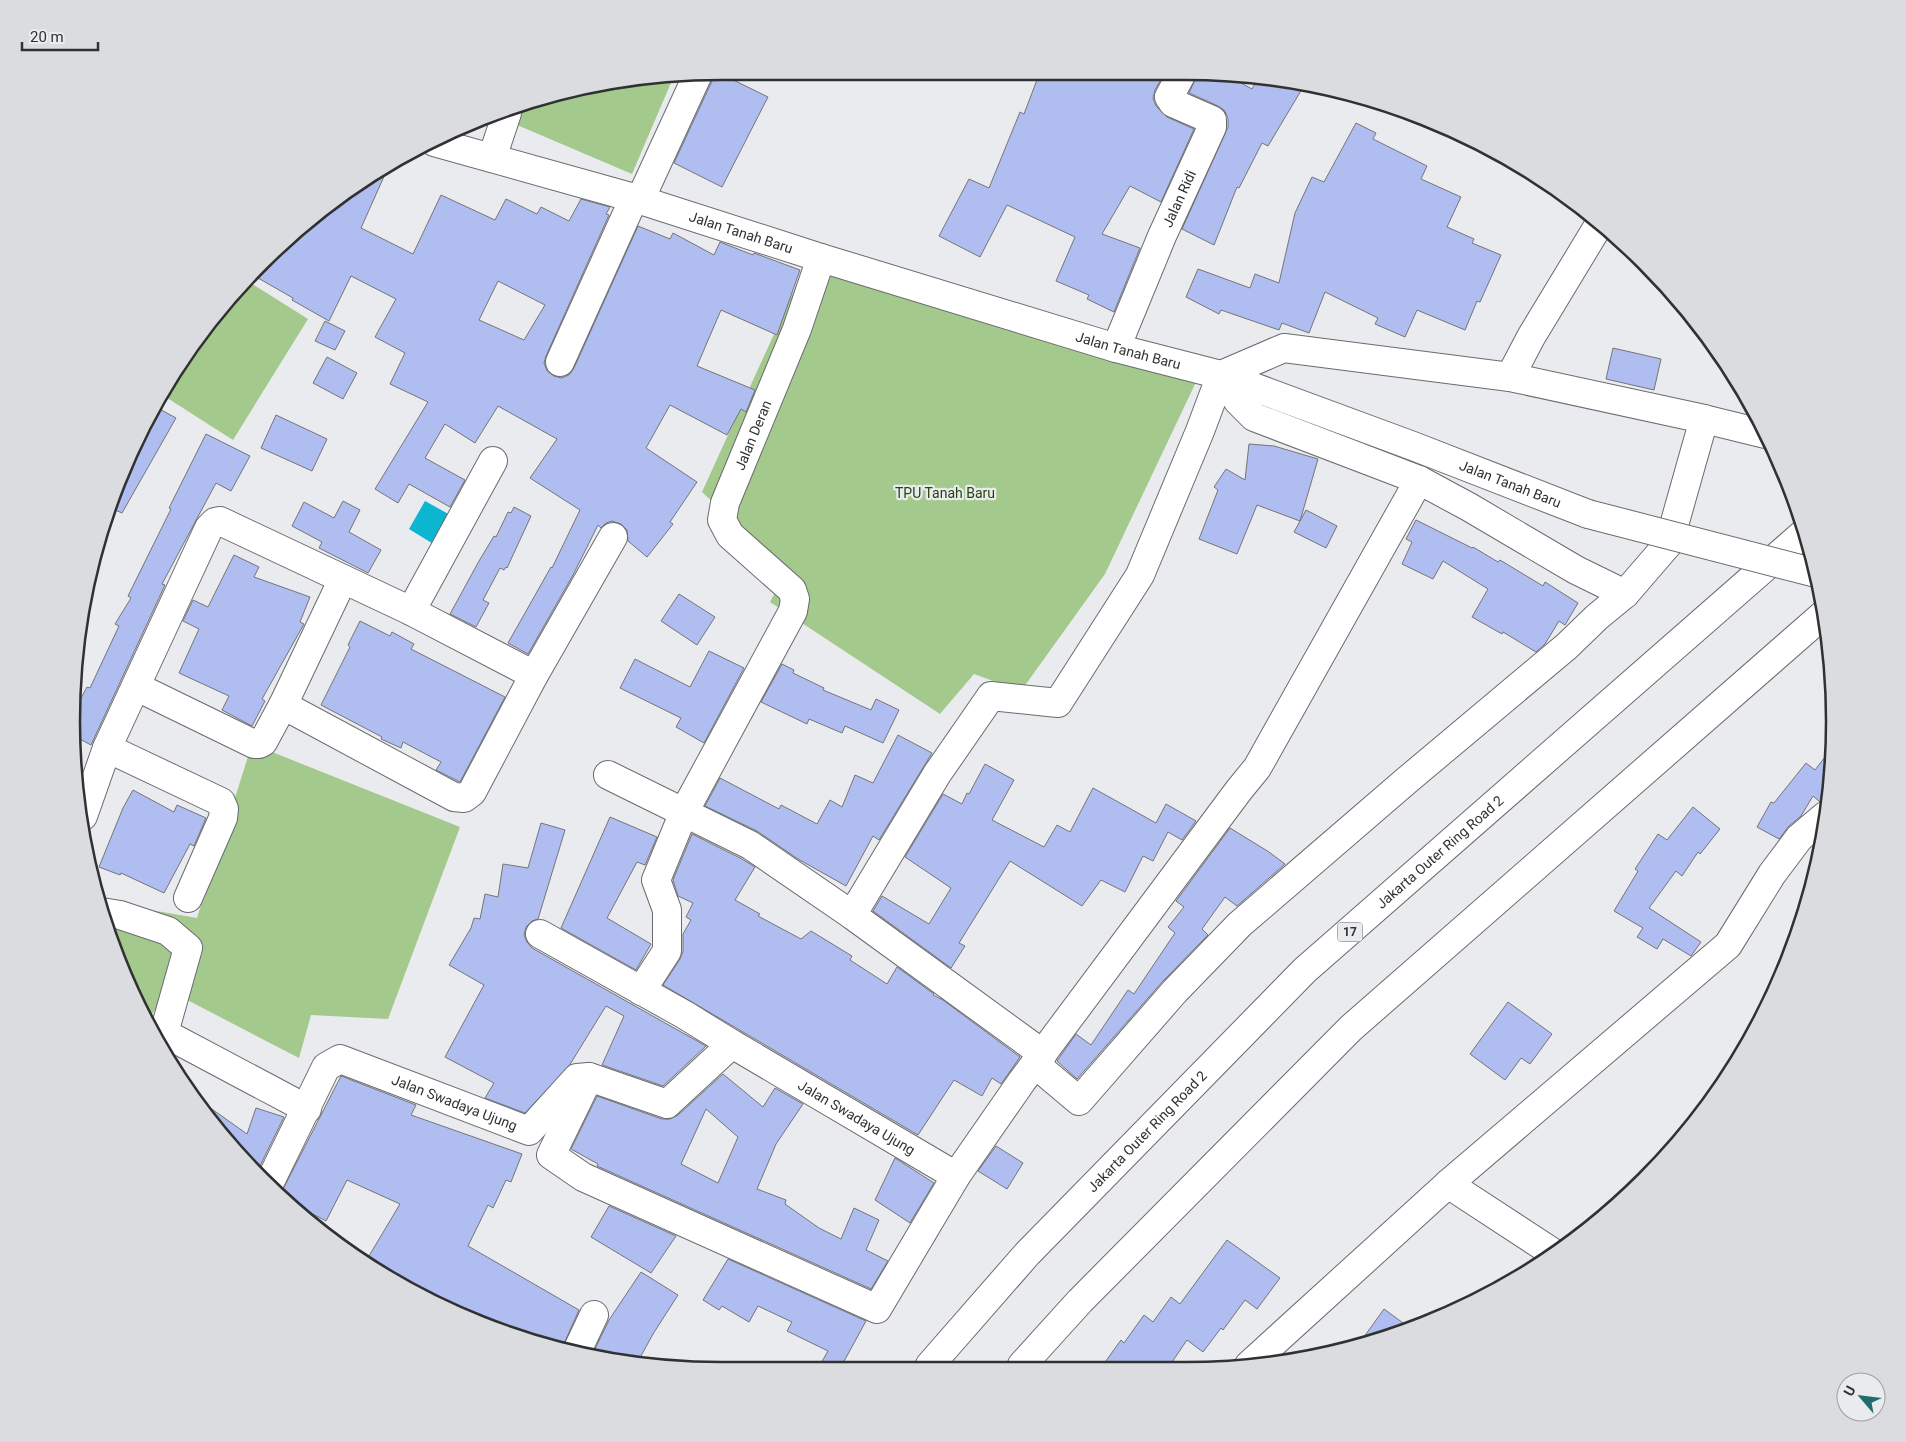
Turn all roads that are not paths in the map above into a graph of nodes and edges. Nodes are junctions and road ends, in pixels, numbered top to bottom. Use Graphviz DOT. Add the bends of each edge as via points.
graph roads {
  1 [pos="1178,80"];
  2 [pos="695,81"];
  3 [pos="504,119"];
  4 [pos="441,144"];
  5 [pos="492,158"];
  6 [pos="637,199"];
  7 [pos="1596,229"];
  8 [pos="821,258"];
  9 [pos="1116,348"];
  10 [pos="560,362"];
  11 [pos="1221,375"];
  12 [pos="1510,377"];
  13 [pos="1704,420"];
  14 [pos="1757,432"];
  15 [pos="492,461"];
  16 [pos="1419,480"];
  17 [pos="613,537"];
  18 [pos="1799,538"];
  19 [pos="1808,571"];
  20 [pos="343,579"];
  21 [pos="1625,594"];
  22 [pos="411,611"];
  23 [pos="1818,619"];
  24 [pos="534,675"];
  25 [pos="137,687"];
  26 [pos="283,705"];
  27 [pos="107,748"];
  28 [pos="608,775"];
  29 [pos="86,809"];
  30 [pos="684,812"];
  31 [pos="1818,822"];
  32 [pos="188,898"];
  33 [pos="110,913"];
  34 [pos="852,915"];
  35 [pos="540,934"];
  36 [pos="641,992"];
  37 [pos="163,1035"];
  38 [pos="164,1038"];
  39 [pos="732,1044"];
  40 [pos="1033,1066"];
  41 [pos="589,1077"];
  42 [pos="307,1109"];
  43 [pos="956,1176"];
  44 [pos="272,1178"];
  45 [pos="1448,1184"];
  46 [pos="1548,1249"];
  47 [pos="594,1315"];
  48 [pos="579,1346"];
  49 [pos="1256,1358"];
  50 [pos="933,1362"];
  51 [pos="1025,1362"];
  1 -- 9 [label="main road, Jalan Ridi" via="1170,97 1173,103 1212,120 1212,127"];
  2 -- 6 [label="main road"];
  3 -- 5 [label="main road"];
  4 -- 5 [label="main road, Jalan Tanah Baru"];
  5 -- 6 [label="main road, Jalan Tanah Baru"];
  6 -- 8 [label="main road, Jalan Tanah Baru"];
  6 -- 10 [label="main road"];
  7 -- 12 [label="main road"];
  8 -- 9 [label="main road, Jalan Tanah Baru"];
  8 -- 30 [label="main road, Jalan Deran" via="797,329 725,503 722,520 730,535 792,590 794,611"];
  9 -- 11 [label="main road, Jalan Tanah Baru"];
  11 -- 12 [label="main road" via="1284,348"];
  11 -- 16 [label="main road" via="1238,401 1254,417"];
  11 -- 19 [label="main road, Jalan Tanah Baru, bridge" via="1588,514"];
  11 -- 34 [label="main road" via="1140,575 1058,702 991,696 937,774"];
  12 -- 13 [label="main road"];
  13 -- 14 [label="main road"];
  13 -- 21 [label="main road" via="1669,543"];
  15 -- 22 [label="main road"];
  16 -- 21 [label="main road" via="1576,570"];
  16 -- 40 [label="main road" via="1256,768"];
  17 -- 24 [label="main road"];
  18 -- 50 [label="main road, Jakarta Outer Ring Road 2 / 17" via="1306,970 1027,1254"];
  20 -- 22 [label="main road"];
  20 -- 25 [label="main road" via="220,521 215,522 209,528"];
  20 -- 26 [label="main road"];
  21 -- 40 [label="main road" via="1240,924 1175,991 1079,1101"];
  22 -- 24 [label="main road"];
  23 -- 51 [label="main road" via="1351,1028 1080,1301"];
  24 -- 26 [label="main road" via="472,792 464,798 454,797"];
  25 -- 26 [label="main road" via="254,744 263,742"];
  25 -- 27 [label="main road"];
  27 -- 29 [label="main road"];
  27 -- 32 [label="main road" via="221,802 223,818"];
  28 -- 30 [label="main road"];
  30 -- 34 [label="main road" via="750,845"];
  30 -- 36 [label="main road" via="656,880 667,910 667,951"];
  31 -- 45 [label="main road" via="1799,838 1772,874 1728,945"];
  33 -- 37 [label="main road" via="168,931 188,948"];
  34 -- 40 [label="main road"];
  35 -- 36 [label="main road, Jalan Swadaya Ujung"];
  36 -- 39 [label="main road, Jalan Swadaya Ujung"];
  38 -- 42 [label="main road"];
  39 -- 41 [label="main road" via="667,1104"];
  39 -- 43 [label="main road, Jalan Swadaya Ujung"];
  40 -- 43 [label="main road"];
  41 -- 42 [label="main road, Jalan Swadaya Ujung" via="577,1078 529,1131 340,1059 326,1067"];
  41 -- 43 [label="main road" via="552,1155 583,1177 877,1309"];
  42 -- 44 [label="main road"];
  45 -- 46 [label="main road"];
  45 -- 49 [label="main road"];
  47 -- 48 [label="main road"];
}
